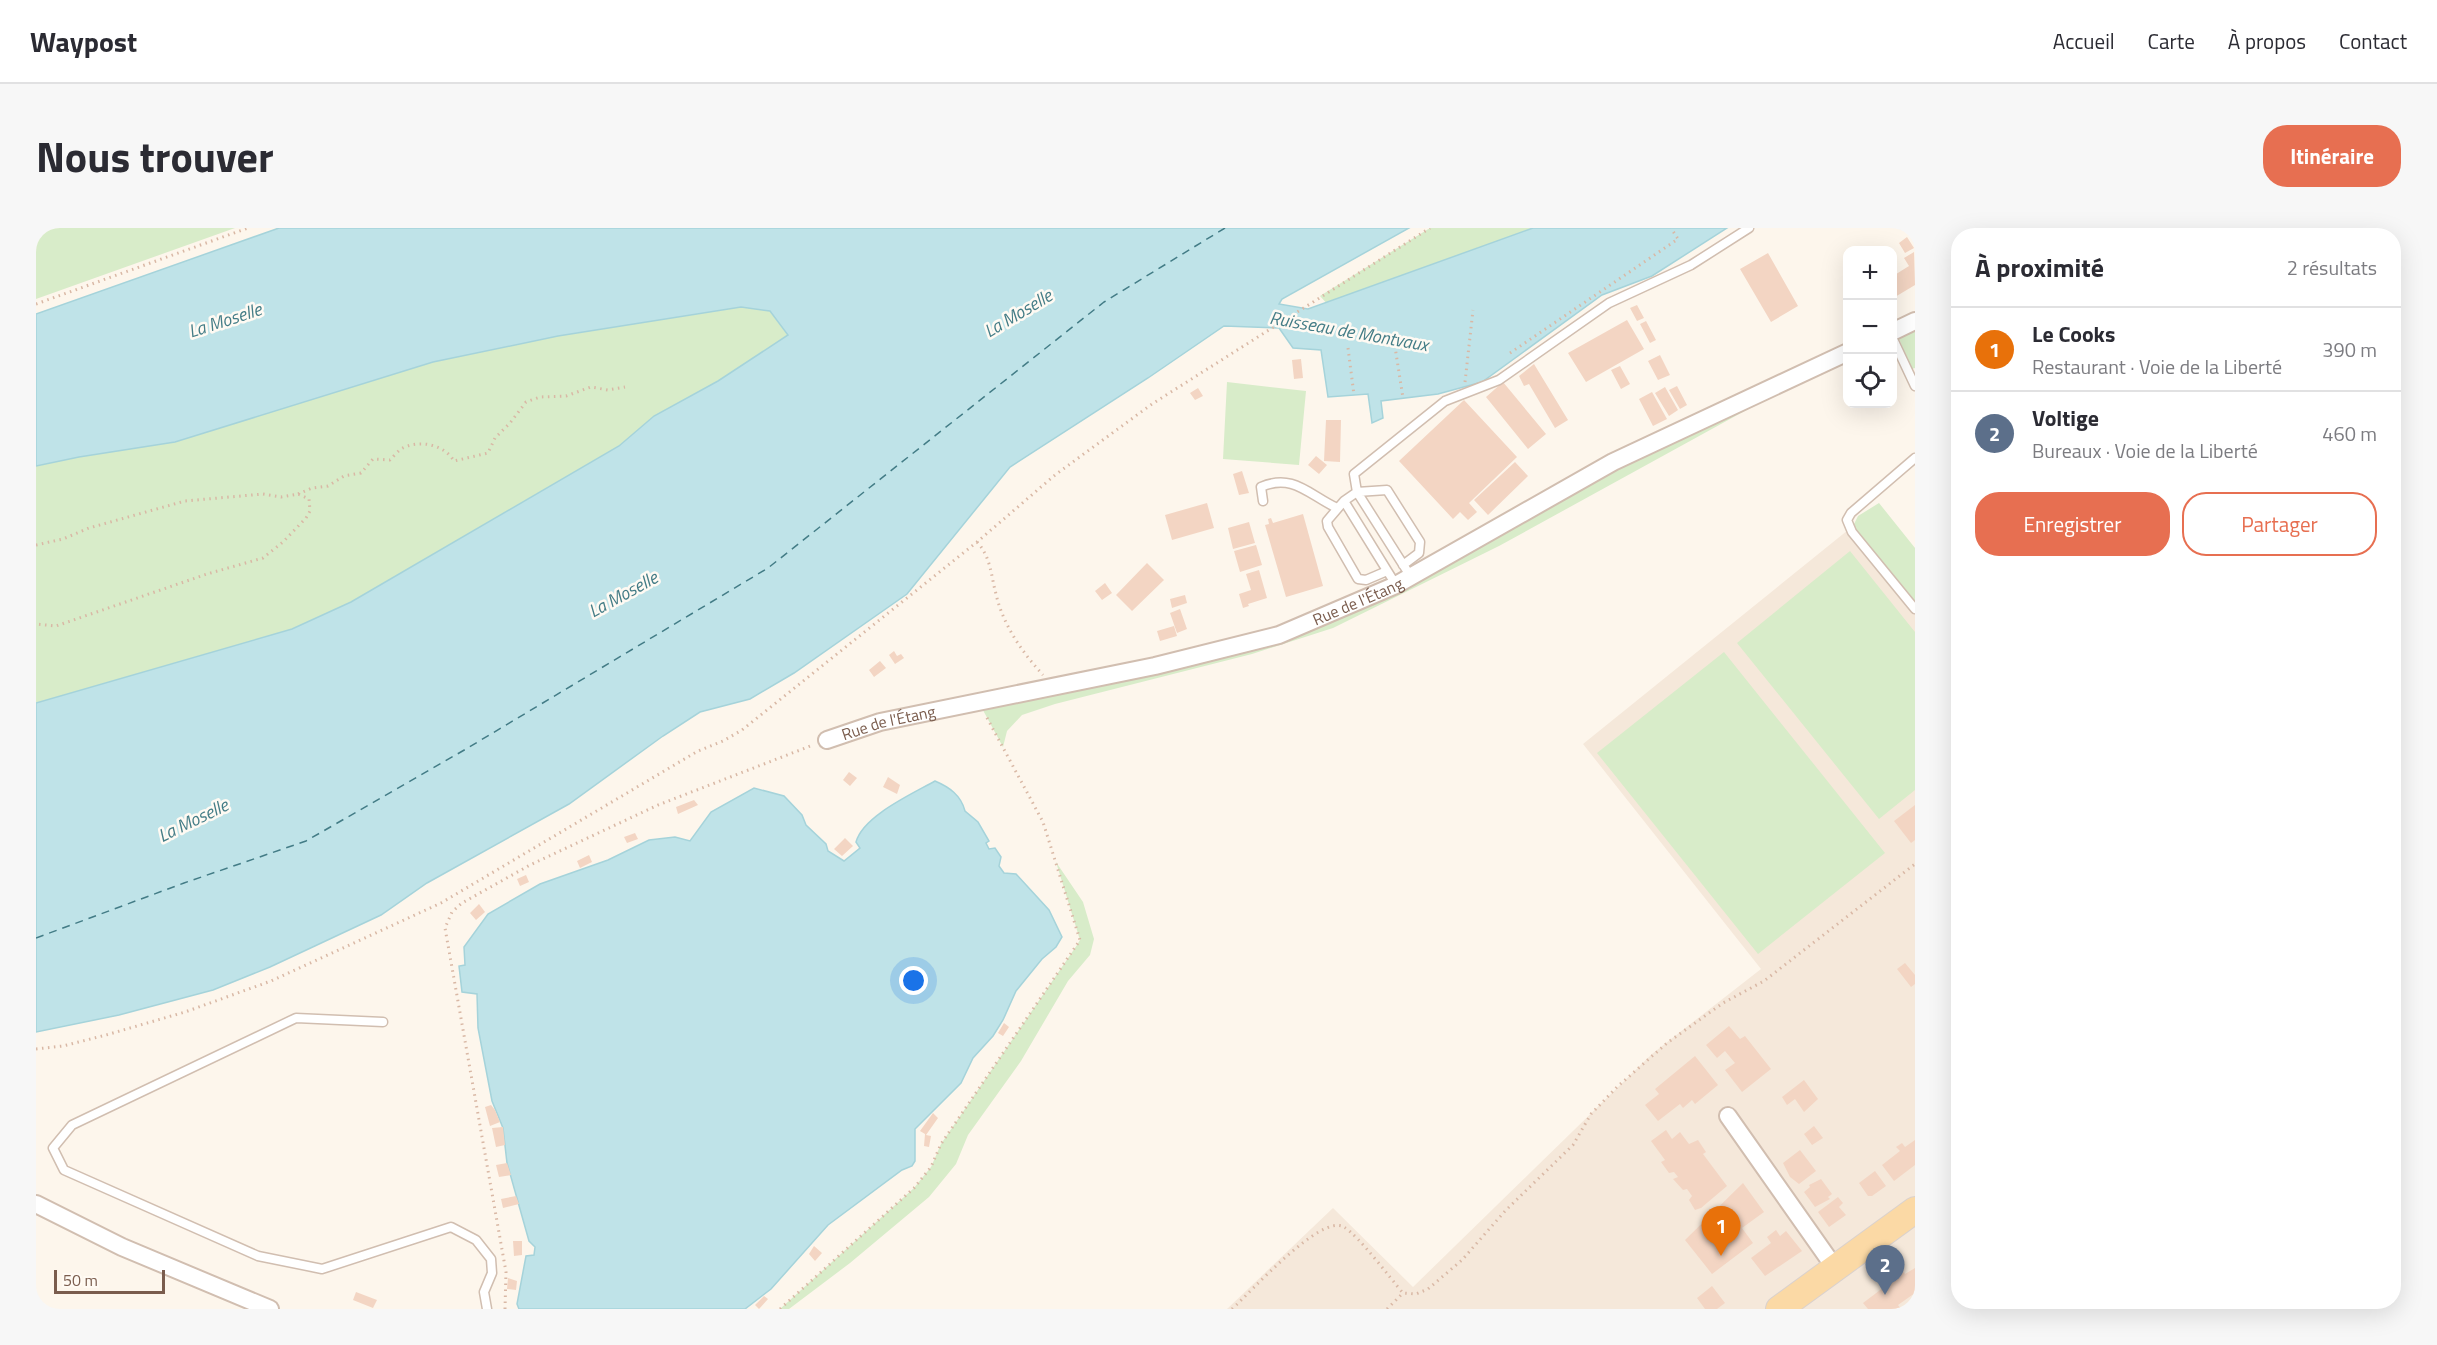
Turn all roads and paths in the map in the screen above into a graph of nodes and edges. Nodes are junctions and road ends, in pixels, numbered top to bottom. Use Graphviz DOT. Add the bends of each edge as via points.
graph roads {
  1 [pos="248,228"];
  2 [pos="1430,228"];
  3 [pos="1671,228"];
  4 [pos="1749,228"];
  5 [pos="1632,270"];
  6 [pos="1636,275"];
  7 [pos="36,304"];
  8 [pos="1473,310"];
  9 [pos="1915,321"];
  10 [pos="1897,330"];
  11 [pos="1393,334"];
  12 [pos="1897,346"];
  13 [pos="1348,348"];
  14 [pos="1510,353"];
  15 [pos="1844,354"];
  16 [pos="1915,386"];
  17 [pos="625,387"];
  18 [pos="1464,387"];
  19 [pos="1354,395"];
  20 [pos="1403,398"];
  21 [pos="1915,458"];
  22 [pos="1357,492"];
  23 [pos="298,494"];
  24 [pos="1263,501"];
  25 [pos="1344,501"];
  26 [pos="1337,508"];
  27 [pos="977,542"];
  28 [pos="36,545"];
  29 [pos="1399,574"];
  30 [pos="1915,609"];
  31 [pos="36,624"];
  32 [pos="1053,686"];
  33 [pos="978,701"];
  34 [pos="827,740"];
  35 [pos="1915,864"];
  36 [pos="382,1022"];
  37 [pos="36,1049"];
  38 [pos="1728,1116"];
  39 [pos="36,1204"];
  40 [pos="1915,1210"];
  41 [pos="1835,1268"];
  42 [pos="1403,1293"];
  43 [pos="1781,1308"];
  44 [pos="270,1309"];
  45 [pos="487,1309"];
  46 [pos="506,1309"];
  47 [pos="780,1309"];
  48 [pos="1232,1309"];
  49 [pos="1387,1309"];
  1 -- 7 [label="path"];
  2 -- 27 [label="path" via="1152,404 1055,475"];
  3 -- 5 [label="path" via="1678,239"];
  4 -- 22 [label="lane" via="1691,265 1609,303 1499,380 1445,401 1354,474"];
  5 -- 6 [label="path"];
  5 -- 14 [label="path"];
  8 -- 18 [label="path"];
  9 -- 10 [label="street"];
  11 -- 20 [label="path"];
  12 -- 16 [label="lane"];
  13 -- 19 [label="path"];
  15 -- 29 [label="street, Rue de l'Étang" via="1613,462"];
  17 -- 23 [label="path" via="591,387 566,396 526,402 495,438 488,453 454,461 450,453 436,446 416,445 400,450 390,460 373,459 361,473"];
  21 -- 30 [label="lane" via="1847,520 1852,532"];
  22 -- 25 [label="lane"];
  22 -- 29 [label="lane"];
  22 -- 29 [label="lane" via="1387,490 1420,542 1419,553"];
  23 -- 28 [label="path" via="185,501"];
  23 -- 31 [label="path" via="309,499 310,511 263,558 56,626"];
  24 -- 26 [label="lane" via="1261,487 1273,482 1295,483"];
  25 -- 26 [label="lane"];
  25 -- 29 [label="lane"];
  26 -- 29 [label="lane" via="1328,527 1358,579"];
  27 -- 32 [label="path" via="993,573 996,595 1010,633"];
  27 -- 37 [label="path" via="742,730 698,751 441,903 272,981 106,1035"];
  29 -- 32 [label="street, Rue de l'Étang" via="1279,634 1155,666"];
  32 -- 33 [label="street, Rue de l'Étang"];
  33 -- 34 [label="street, Rue de l'Étang" via="880,722"];
  33 -- 47 [label="path" via="1043,822 1080,940 914,1188"];
  34 -- 46 [label="path" via="658,805 530,865 452,912 446,928 506,1272"];
  35 -- 42 [label="path" via="1764,981 1715,1008 1667,1043 1591,1114 1573,1145 1506,1210 1462,1260 1428,1290"];
  36 -- 45 [label="lane" via="296,1018 72,1125 53,1148 64,1170 258,1256 322,1269 451,1227 476,1240 491,1259 492,1273 484,1292"];
  38 -- 41 [label="street"];
  39 -- 44 [label="street" via="122,1247"];
  40 -- 41 [label="main road"];
  41 -- 43 [label="main road"];
  42 -- 48 [label="path" via="1344,1226 1334,1224 1287,1256"];
  42 -- 49 [label="path"];
}
